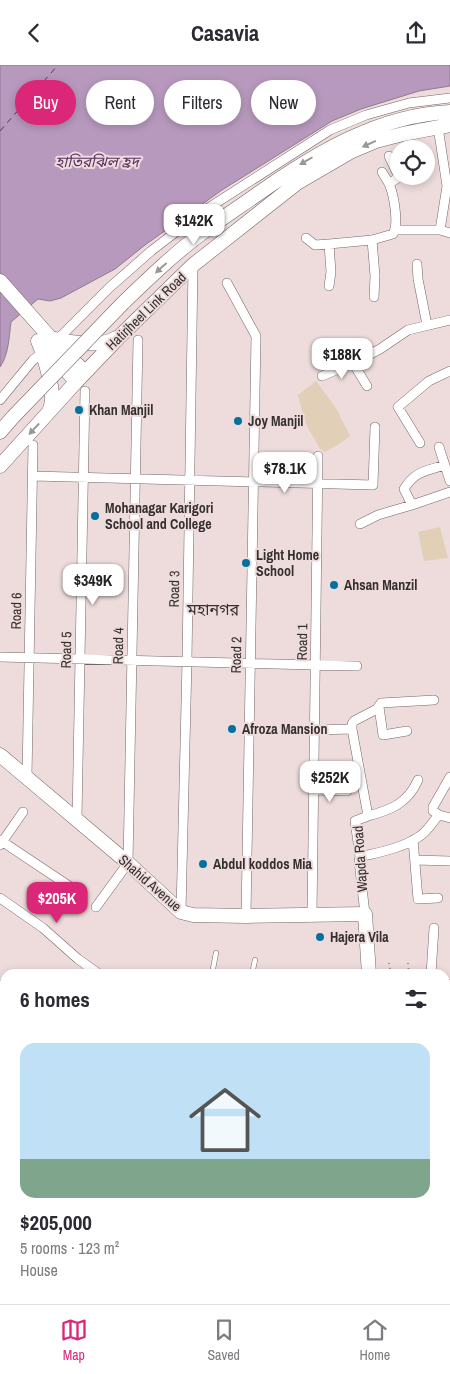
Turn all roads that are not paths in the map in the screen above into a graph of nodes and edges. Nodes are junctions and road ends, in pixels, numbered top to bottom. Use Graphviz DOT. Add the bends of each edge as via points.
graph roads {
  1 [pos="450,98"];
  2 [pos="450,112"];
  3 [pos="444,126"];
  4 [pos="389,156"];
  5 [pos="382,172"];
  6 [pos="389,184"];
  7 [pos="440,230"];
  8 [pos="394,232"];
  9 [pos="450,233"];
  10 [pos="306,238"];
  11 [pos="372,240"];
  12 [pos="329,244"];
  13 [pos="416,264"];
  14 [pos="193,265"];
  15 [pos="0,281"];
  16 [pos="227,283"];
  17 [pos="329,286"];
  18 [pos="0,295"];
  19 [pos="374,297"];
  20 [pos="450,320"];
  21 [pos="427,325"];
  22 [pos="121,335"];
  23 [pos="47,340"];
  24 [pos="138,340"];
  25 [pos="353,363"];
  26 [pos="450,371"];
  27 [pos="322,376"];
  28 [pos="82,382"];
  29 [pos="366,386"];
  30 [pos="0,399"];
  31 [pos="49,412"];
  32 [pos="375,427"];
  33 [pos="0,432"];
  34 [pos="420,443"];
  35 [pos="33,445"];
  36 [pos="439,447"];
  37 [pos="318,456"];
  38 [pos="445,465"];
  39 [pos="0,466"];
  40 [pos="32,476"];
  41 [pos="83,477"];
  42 [pos="136,479"];
  43 [pos="189,480"];
  44 [pos="450,481"];
  45 [pos="254,482"];
  46 [pos="318,483"];
  47 [pos="450,492"];
  48 [pos="412,505"];
  49 [pos="360,524"];
  50 [pos="0,657"];
  51 [pos="29,657"];
  52 [pos="80,659"];
  53 [pos="132,660"];
  54 [pos="187,661"];
  55 [pos="250,663"];
  56 [pos="315,665"];
  57 [pos="357,666"];
  58 [pos="434,699"];
  59 [pos="379,707"];
  60 [pos="352,729"];
  61 [pos="315,730"];
  62 [pos="407,731"];
  63 [pos="0,755"];
  64 [pos="27,777"];
  65 [pos="450,777"];
  66 [pos="418,780"];
  67 [pos="314,790"];
  68 [pos="348,791"];
  69 [pos="23,812"];
  70 [pos="439,815"];
  71 [pos="368,816"];
  72 [pos="450,818"];
  73 [pos="77,819"];
  74 [pos="412,840"];
  75 [pos="1,842"];
  76 [pos="360,857"];
  77 [pos="415,860"];
  78 [pos="450,861"];
  79 [pos="128,863"];
  80 [pos="69,886"];
  81 [pos="0,898"];
  82 [pos="438,898"];
  83 [pos="96,907"];
  84 [pos="181,912"];
  85 [pos="365,914"];
  86 [pos="312,915"];
  87 [pos="246,916"];
  88 [pos="434,928"];
  89 [pos="216,953"];
  90 [pos="255,960"];
  91 [pos="92,969"];
  92 [pos="213,969"];
  93 [pos="253,969"];
  94 [pos="369,969"];
  95 [pos="431,969"];
  1 -- 23 [label="street" via="409,103 366,115 330,130 202,211"];
  2 -- 33 [label="main road, one-way, bridge" via="392,123 359,134 295,168 205,230 123,303"];
  3 -- 7 [label="street" via="447,186"];
  3 -- 14 [label="main road, Hatirjheel Link Road, one-way" via="376,141 352,151 297,183"];
  4 -- 6 [label="street" via="399,177"];
  5 -- 6 [label="street"];
  6 -- 8 [label="street" via="395,208"];
  7 -- 8 [label="street"];
  7 -- 9 [label="street"];
  8 -- 11 [label="street"];
  10 -- 12 [label="street" via="315,245"];
  11 -- 12 [label="street"];
  11 -- 19 [label="street"];
  12 -- 17 [label="street"];
  13 -- 21 [label="street"];
  14 -- 22 [label="main road, Hatirjheel Link Road"];
  14 -- 43 [label="street, Road 3"];
  15 -- 23 [label="main road"];
  16 -- 45 [label="street, Road 2" via="256,336"];
  18 -- 23 [label="main road"];
  20 -- 21 [label="street"];
  21 -- 25 [label="street" via="408,330"];
  22 -- 23 [label="main road" via="103,343"];
  22 -- 28 [label="main road, Hatirjheel Link Road"];
  23 -- 28 [label="main road"];
  23 -- 30 [label="street"];
  23 -- 31 [label="main road" via="52,392"];
  24 -- 42 [label="street, Road 4"];
  25 -- 27 [label="street"];
  25 -- 29 [label="street"];
  26 -- 34 [label="street" via="429,381 398,407"];
  28 -- 31 [label="main road, Hatirjheel Link Road"];
  28 -- 41 [label="street, Road 5"];
  31 -- 39 [label="main road, Hatirjheel Link Road, one-way"];
  32 -- 46 [label="street" via="373,485"];
  35 -- 40 [label="street, Road 6"];
  36 -- 38 [label="street"];
  37 -- 46 [label="street, Road 1"];
  38 -- 44 [label="street"];
  38 -- 48 [label="street" via="415,475 409,481 404,489"];
  40 -- 41 [label="street"];
  40 -- 51 [label="street, Road 6"];
  41 -- 42 [label="street"];
  41 -- 52 [label="street, Road 5"];
  42 -- 43 [label="street"];
  42 -- 53 [label="street, Road 4"];
  43 -- 45 [label="street"];
  43 -- 54 [label="street, Road 3"];
  45 -- 46 [label="street"];
  45 -- 55 [label="street, Road 2"];
  46 -- 56 [label="street, Road 1"];
  47 -- 48 [label="street"];
  48 -- 49 [label="street"];
  50 -- 51 [label="street"];
  51 -- 52 [label="street"];
  51 -- 64 [label="street, Road 6"];
  52 -- 53 [label="street"];
  52 -- 73 [label="street, Road 5"];
  53 -- 54 [label="street"];
  53 -- 79 [label="street, Road 4"];
  54 -- 55 [label="street"];
  54 -- 84 [label="street, Road 3"];
  55 -- 56 [label="street"];
  55 -- 87 [label="street, Road 2"];
  56 -- 57 [label="street"];
  56 -- 61 [label="street, Road 1"];
  58 -- 59 [label="street" via="381,703"];
  59 -- 60 [label="street" via="354,721"];
  59 -- 62 [label="street" via="383,735"];
  60 -- 61 [label="street"];
  60 -- 71 [label="street, Wapda Road"];
  61 -- 67 [label="street, Road 1"];
  63 -- 64 [label="main road, Shahid Avenue"];
  64 -- 73 [label="main road, Shahid Avenue"];
  65 -- 70 [label="street" via="433,807"];
  66 -- 71 [label="street" via="410,794 397,806"];
  67 -- 68 [label="street"];
  67 -- 86 [label="street, Road 1"];
  69 -- 75 [label="street"];
  70 -- 72 [label="street"];
  70 -- 74 [label="street" via="421,836"];
  71 -- 76 [label="street, Wapda Road" via="355,821"];
  73 -- 79 [label="main road, Shahid Avenue"];
  74 -- 76 [label="street"];
  74 -- 77 [label="street"];
  75 -- 80 [label="street"];
  76 -- 85 [label="street, Wapda Road"];
  77 -- 78 [label="street"];
  77 -- 82 [label="street" via="418,899"];
  79 -- 83 [label="street"];
  79 -- 84 [label="main road, Shahid Avenue"];
  81 -- 91 [label="street" via="43,928"];
  84 -- 87 [label="main road, Shahid Avenue"];
  85 -- 86 [label="main road, Shahid Avenue"];
  85 -- 94 [label="main road, Wapda Road"];
  86 -- 87 [label="main road, Shahid Avenue"];
  88 -- 95 [label="street"];
  89 -- 92 [label="lane"];
  90 -- 93 [label="lane"];
}
